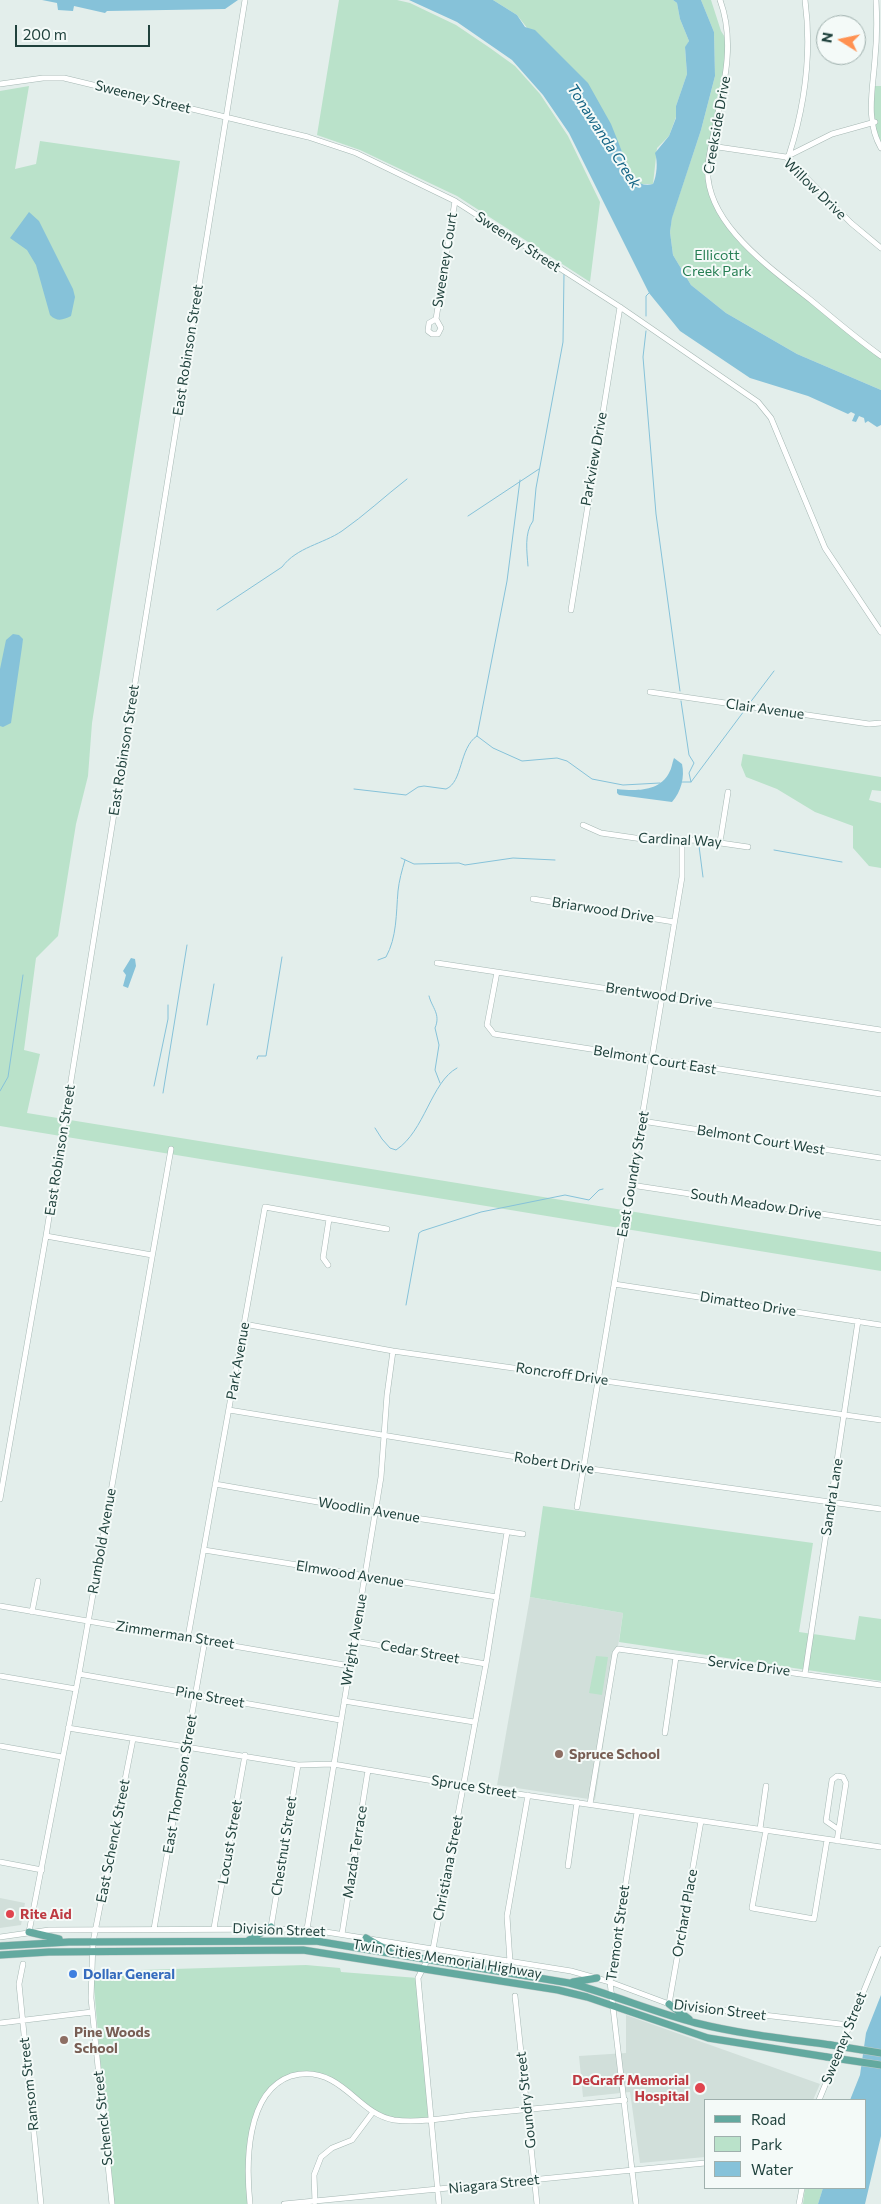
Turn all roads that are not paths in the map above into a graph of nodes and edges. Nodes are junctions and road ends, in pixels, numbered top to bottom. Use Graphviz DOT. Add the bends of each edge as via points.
graph roads {
  1 [pos="245,0"];
  2 [pos="720,0"];
  3 [pos="805,0"];
  4 [pos="876,0"];
  5 [pos="0,84"];
  6 [pos="225,118"];
  7 [pos="873,122"];
  8 [pos="711,146"];
  9 [pos="881,148"];
  10 [pos="787,156"];
  11 [pos="455,201"];
  12 [pos="881,248"];
  13 [pos="620,307"];
  14 [pos="436,319"];
  15 [pos="881,356"];
  16 [pos="571,610"];
  17 [pos="881,632"];
  18 [pos="650,692"];
  19 [pos="881,723"];
  20 [pos="728,792"];
  21 [pos="583,825"];
  22 [pos="682,841"];
  23 [pos="720,842"];
  24 [pos="748,847"];
  25 [pos="532,899"];
  26 [pos="674,922"];
  27 [pos="438,963"];
  28 [pos="497,972"];
  29 [pos="662,995"];
  30 [pos="881,1030"];
  31 [pos="652,1059"];
  32 [pos="881,1094"];
  33 [pos="642,1121"];
  34 [pos="171,1148"];
  35 [pos="881,1158"];
  36 [pos="631,1185"];
  37 [pos="329,1219"];
  38 [pos="881,1223"];
  39 [pos="387,1229"];
  40 [pos="46,1236"];
  41 [pos="152,1255"];
  42 [pos="328,1265"];
  43 [pos="614,1284"];
  44 [pos="858,1321"];
  45 [pos="244,1324"];
  46 [pos="881,1324"];
  47 [pos="394,1350"];
  48 [pos="599,1379"];
  49 [pos="229,1410"];
  50 [pos="844,1415"];
  51 [pos="881,1420"];
  52 [pos="384,1436"];
  53 [pos="584,1468"];
  54 [pos="215,1484"];
  55 [pos="0,1499"];
  56 [pos="832,1502"];
  57 [pos="577,1507"];
  58 [pos="881,1509"];
  59 [pos="375,1512"];
  60 [pos="507,1532"];
  61 [pos="523,1534"];
  62 [pos="204,1550"];
  63 [pos="366,1577"];
  64 [pos="38,1581"];
  65 [pos="497,1597"];
  66 [pos="0,1606"];
  67 [pos="32,1612"];
  68 [pos="88,1621"];
  69 [pos="188,1637"];
  70 [pos="206,1640"];
  71 [pos="354,1641"];
  72 [pos="676,1657"];
  73 [pos="486,1664"];
  74 [pos="350,1666"];
  75 [pos="79,1674"];
  76 [pos="805,1674"];
  77 [pos="0,1676"];
  78 [pos="881,1685"];
  79 [pos="76,1689"];
  80 [pos="197,1695"];
  81 [pos="344,1701"];
  82 [pos="340,1720"];
  83 [pos="474,1722"];
  84 [pos="68,1728"];
  85 [pos="665,1733"];
  86 [pos="133,1739"];
  87 [pos="0,1746"];
  88 [pos="187,1747"];
  89 [pos="245,1756"];
  90 [pos="62,1757"];
  91 [pos="333,1764"];
  92 [pos="298,1765"];
  93 [pos="368,1770"];
  94 [pos="463,1786"];
  95 [pos="766,1786"];
  96 [pos="528,1796"];
  97 [pos="577,1802"];
  98 [pos="590,1804"];
  99 [pos="637,1812"];
  100 [pos="700,1821"];
  101 [pos="763,1830"];
  102 [pos="839,1830"];
  103 [pos="827,1840"];
  104 [pos="838,1841"];
  105 [pos="881,1847"];
  106 [pos="0,1862"];
  107 [pos="568,1866"];
  108 [pos="42,1870"];
  109 [pos="214,1928"];
  110 [pos="271,1928"];
  111 [pos="154,1929"];
  112 [pos="306,1929"];
  113 [pos="96,1930"];
  114 [pos="29,1932"];
  115 [pos="342,1934"];
  116 [pos="0,1937"];
  117 [pos="366,1938"];
  118 [pos="249,1940"];
  119 [pos="69,1942"];
  120 [pos="93,1942"];
  121 [pos="0,1946"];
  122 [pos="432,1949"];
  123 [pos="881,1949"];
  124 [pos="92,1951"];
  125 [pos="393,1954"];
  126 [pos="0,1955"];
  127 [pos="427,1960"];
  128 [pos="510,1962"];
  129 [pos="23,1964"];
  130 [pos="422,1968"];
  131 [pos="597,1978"];
  132 [pos="610,1982"];
  133 [pos="569,1983"];
  134 [pos="611,1995"];
  135 [pos="515,1996"];
  136 [pos="669,2004"];
  137 [pos="613,2005"];
  138 [pos="92,2012"];
  139 [pos="23,2020"];
  140 [pos="0,2023"];
  141 [pos="696,2023"];
  142 [pos="849,2025"];
  143 [pos="881,2053"];
  144 [pos="881,2065"];
  145 [pos="819,2099"];
  146 [pos="625,2100"];
  147 [pos="528,2110"];
  148 [pos="373,2112"];
  149 [pos="430,2119"];
  150 [pos="704,2163"];
  151 [pos="632,2170"];
  152 [pos="534,2180"];
  153 [pos="802,2189"];
  154 [pos="437,2190"];
  155 [pos="315,2202"];
  156 [pos="42,2204"];
  157 [pos="112,2204"];
  158 [pos="250,2204"];
  159 [pos="284,2204"];
  160 [pos="439,2204"];
  161 [pos="537,2204"];
  162 [pos="636,2204"];
  163 [pos="799,2204"];
  1 -- 6 [label="street, East Robinson Street"];
  2 -- 8 [label="street, Creekside Drive" via="726,22 727,68"];
  3 -- 10 [label="street" via="808,34 806,74 800,114"];
  4 -- 7 [label="street" via="876,45 870,98"];
  5 -- 6 [label="street, Sweeney Street" via="64,78"];
  6 -- 11 [label="street, Sweeney Street" via="356,153"];
  6 -- 40 [label="street, East Robinson Street"];
  7 -- 9 [label="street"];
  7 -- 10 [label="street" via="832,134"];
  8 -- 10 [label="street, Willow Drive"];
  8 -- 15 [label="street, Creekside Drive" via="708,186 717,207 748,248"];
  10 -- 12 [label="street, Willow Drive" via="851,223"];
  11 -- 13 [label="street, Sweeney Street"];
  11 -- 14 [label="street, Sweeney Court"];
  13 -- 16 [label="street, Parkview Drive"];
  13 -- 17 [label="street, Sweeney Street" via="758,402 771,418 825,548"];
  18 -- 19 [label="street, Clair Avenue" via="869,724"];
  20 -- 23 [label="street"];
  21 -- 22 [label="street, Cardinal Way" via="601,833 665,842"];
  22 -- 23 [label="street, Cardinal Way"];
  22 -- 26 [label="street, East Goundry Street" via="683,871"];
  23 -- 24 [label="street, Cardinal Way"];
  25 -- 26 [label="street, Briarwood Drive"];
  26 -- 29 [label="street, East Goundry Street"];
  27 -- 28 [label="street, Brentwood Drive"];
  28 -- 29 [label="street, Brentwood Drive"];
  28 -- 31 [label="street, Belmont Court East" via="487,1026 494,1034"];
  29 -- 30 [label="street, Brentwood Drive"];
  29 -- 31 [label="street, East Goundry Street"];
  31 -- 32 [label="street, Belmont Court East"];
  31 -- 33 [label="street, East Goundry Street"];
  33 -- 35 [label="street, Belmont Court West"];
  33 -- 36 [label="street, East Goundry Street"];
  34 -- 41 [label="street, Rumbold Avenue"];
  36 -- 38 [label="street, South Meadow Drive"];
  36 -- 43 [label="street, East Goundry Street"];
  37 -- 39 [label="street, Park Avenue"];
  37 -- 42 [label="street" via="324,1258"];
  37 -- 45 [label="street, Park Avenue" via="265,1207"];
  40 -- 41 [label="street"];
  40 -- 55 [label="street, East Robinson Street"];
  41 -- 68 [label="street, Rumbold Avenue"];
  43 -- 44 [label="street, Dimatteo Drive"];
  43 -- 48 [label="street, East Goundry Street"];
  44 -- 46 [label="street, Dimatteo Drive"];
  44 -- 50 [label="street, Sandra Lane"];
  45 -- 47 [label="street, Roncroff Drive"];
  45 -- 49 [label="street, Park Avenue"];
  47 -- 48 [label="street, Roncroff Drive"];
  47 -- 52 [label="street, Wright Avenue"];
  48 -- 50 [label="street, Roncroff Drive"];
  48 -- 53 [label="street, East Goundry Street"];
  49 -- 52 [label="street, Robert Drive"];
  49 -- 54 [label="street, Park Avenue"];
  50 -- 51 [label="street, Roncroff Drive"];
  50 -- 56 [label="street, Sandra Lane"];
  52 -- 53 [label="street, Robert Drive"];
  52 -- 59 [label="street, Wright Avenue"];
  53 -- 56 [label="street, Robert Drive"];
  53 -- 57 [label="street, East Goundry Street"];
  54 -- 59 [label="street, Woodlin Avenue"];
  54 -- 62 [label="street, Park Avenue"];
  56 -- 58 [label="street, Robert Drive"];
  56 -- 76 [label="street, Sandra Lane"];
  59 -- 60 [label="street, Woodlin Avenue"];
  59 -- 63 [label="street, Wright Avenue"];
  60 -- 61 [label="street, Woodlin Avenue"];
  60 -- 65 [label="street, Christiana Street"];
  62 -- 63 [label="street, Elmwood Avenue"];
  62 -- 69 [label="street, Park Avenue"];
  63 -- 65 [label="street, Elmwood Avenue"];
  63 -- 71 [label="street, Wright Avenue"];
  64 -- 67 [label="street"];
  65 -- 73 [label="street, Christiana Street"];
  66 -- 67 [label="street, Zimmerman Street"];
  67 -- 68 [label="street, Zimmerman Street"];
  68 -- 69 [label="street, Zimmerman Street"];
  68 -- 75 [label="street, Rumbold Avenue"];
  69 -- 70 [label="street, Zimmerman Street"];
  70 -- 74 [label="street, Zimmerman Street"];
  70 -- 80 [label="street, East Thompson Street"];
  71 -- 73 [label="street, Cedar Street"];
  71 -- 74 [label="street, Wright Avenue"];
  72 -- 76 [label="street, Service Drive"];
  72 -- 85 [label="street"];
  72 -- 98 [label="street, Service Drive" via="618,1649 615,1653"];
  73 -- 83 [label="street, Christiana Street"];
  74 -- 81 [label="street, Wright Avenue"];
  75 -- 79 [label="street, Rumbold Avenue"];
  75 -- 80 [label="street, Pine Street"];
  76 -- 78 [label="street, Service Drive"];
  77 -- 79 [label="street"];
  79 -- 84 [label="street, Rumbold Avenue"];
  80 -- 82 [label="street, Pine Street"];
  80 -- 88 [label="street, East Thompson Street"];
  81 -- 82 [label="street, Wright Avenue"];
  81 -- 83 [label="street"];
  82 -- 91 [label="street, Wright Avenue"];
  83 -- 94 [label="street, Christiana Street"];
  84 -- 86 [label="street, Spruce Street"];
  84 -- 90 [label="street, Rumbold Avenue"];
  86 -- 88 [label="street, Spruce Street"];
  86 -- 113 [label="street, East Schenck Street"];
  87 -- 90 [label="street"];
  88 -- 89 [label="street, Spruce Street"];
  88 -- 111 [label="street, East Thompson Street"];
  89 -- 92 [label="street, Spruce Street"];
  89 -- 109 [label="street, Locust Street"];
  90 -- 108 [label="street, Rumbold Avenue"];
  91 -- 92 [label="street, Spruce Street"];
  91 -- 93 [label="street, Spruce Street"];
  91 -- 112 [label="street, Wright Avenue"];
  92 -- 110 [label="street, Chestnut Street"];
  93 -- 94 [label="street, Spruce Street"];
  93 -- 115 [label="street, Mazda Terrace"];
  94 -- 96 [label="street, Spruce Street"];
  94 -- 122 [label="street, Christiana Street"];
  95 -- 101 [label="street"];
  96 -- 97 [label="street, Spruce Street"];
  96 -- 128 [label="street" via="507,1916"];
  97 -- 98 [label="street, Spruce Street"];
  97 -- 107 [label="street"];
  98 -- 99 [label="street, Spruce Street"];
  99 -- 100 [label="street, Spruce Street"];
  99 -- 132 [label="street, Tremont Street"];
  100 -- 101 [label="street, Spruce Street"];
  100 -- 136 [label="street, Orchard Place"];
  101 -- 103 [label="street, Spruce Street"];
  101 -- 103 [label="street" via="752,1908 814,1919"];
  102 -- 102 [label="street" via="846,1783 843,1777 836,1776 832,1780 826,1821"];
  102 -- 104 [label="street"];
  103 -- 104 [label="street, Spruce Street"];
  104 -- 105 [label="street, Spruce Street"];
  106 -- 108 [label="street"];
  108 -- 114 [label="street, Rumbold Avenue"];
  109 -- 110 [label="street, Division Street"];
  109 -- 111 [label="street, Division Street"];
  110 -- 112 [label="street, Division Street"];
  110 -- 118 [label="main road"];
  111 -- 113 [label="street, Division Street"];
  112 -- 115 [label="street, Division Street"];
  113 -- 114 [label="street, Division Street"];
  113 -- 120 [label="street, East Schenck Street"];
  114 -- 116 [label="street, Division Street"];
  114 -- 119 [label="main road"];
  115 -- 117 [label="street, Division Street"];
  117 -- 122 [label="street, Division Street"];
  117 -- 125 [label="main road"];
  118 -- 120 [label="main road, Twin Cities Memorial Highway"];
  118 -- 125 [label="main road, Twin Cities Memorial Highway" via="316,1941"];
  119 -- 120 [label="main road, Twin Cities Memorial Highway"];
  119 -- 121 [label="main road, Twin Cities Memorial Highway"];
  120 -- 124 [label="street, Schenck Street"];
  122 -- 127 [label="street, Christiana Street"];
  122 -- 128 [label="street, Division Street"];
  123 -- 142 [label="street, Sweeney Street"];
  124 -- 126 [label="main road, Twin Cities Memorial Highway"];
  124 -- 130 [label="main road, Twin Cities Memorial Highway" via="302,1950"];
  124 -- 138 [label="street, Schenck Street"];
  125 -- 127 [label="main road, Twin Cities Memorial Highway"];
  127 -- 130 [label="street, Christiana Street"];
  127 -- 133 [label="main road, Twin Cities Memorial Highway"];
  128 -- 131 [label="street, Division Street"];
  129 -- 139 [label="street, Ransom Street" via="19,1984"];
  130 -- 137 [label="main road, Twin Cities Memorial Highway" via="558,1990"];
  130 -- 149 [label="street, Christiana Street" via="418,1978"];
  131 -- 132 [label="street, Division Street"];
  131 -- 133 [label="main road"];
  132 -- 134 [label="street, Tremont Street"];
  132 -- 136 [label="street, Division Street"];
  133 -- 134 [label="main road, Twin Cities Memorial Highway"];
  134 -- 137 [label="street, Tremont Street"];
  134 -- 141 [label="main road, Twin Cities Memorial Highway"];
  135 -- 147 [label="street, Goundry Street"];
  136 -- 141 [label="main road"];
  136 -- 142 [label="street, Division Street"];
  137 -- 144 [label="main road, Twin Cities Memorial Highway, bridge" via="708,2038"];
  137 -- 146 [label="street, Tremont Street"];
  138 -- 139 [label="street"];
  138 -- 157 [label="street, Schenck Street"];
  139 -- 140 [label="street"];
  139 -- 156 [label="street, Ransom Street"];
  141 -- 143 [label="main road, Twin Cities Memorial Highway, bridge"];
  142 -- 145 [label="street, Sweeney Street"];
  146 -- 147 [label="street"];
  146 -- 151 [label="street, Tremont Street"];
  147 -- 149 [label="street"];
  147 -- 152 [label="street, Goundry Street"];
  148 -- 149 [label="street" via="394,2120"];
  148 -- 155 [label="street" via="352,2140 332,2148 321,2157 314,2175"];
  148 -- 158 [label="street" via="333,2080 318,2074 302,2072 285,2078 271,2089 254,2123 248,2160"];
  149 -- 154 [label="street, Christiana Street"];
  150 -- 151 [label="street, Niagara Street"];
  151 -- 152 [label="street, Niagara Street"];
  151 -- 162 [label="street, Tremont Street"];
  152 -- 154 [label="street, Niagara Street"];
  152 -- 161 [label="street, Goundry Street"];
  153 -- 163 [label="street"];
  154 -- 155 [label="street, Niagara Street"];
  154 -- 160 [label="street, Christiana Street"];
  155 -- 159 [label="street, Niagara Street"];
}
